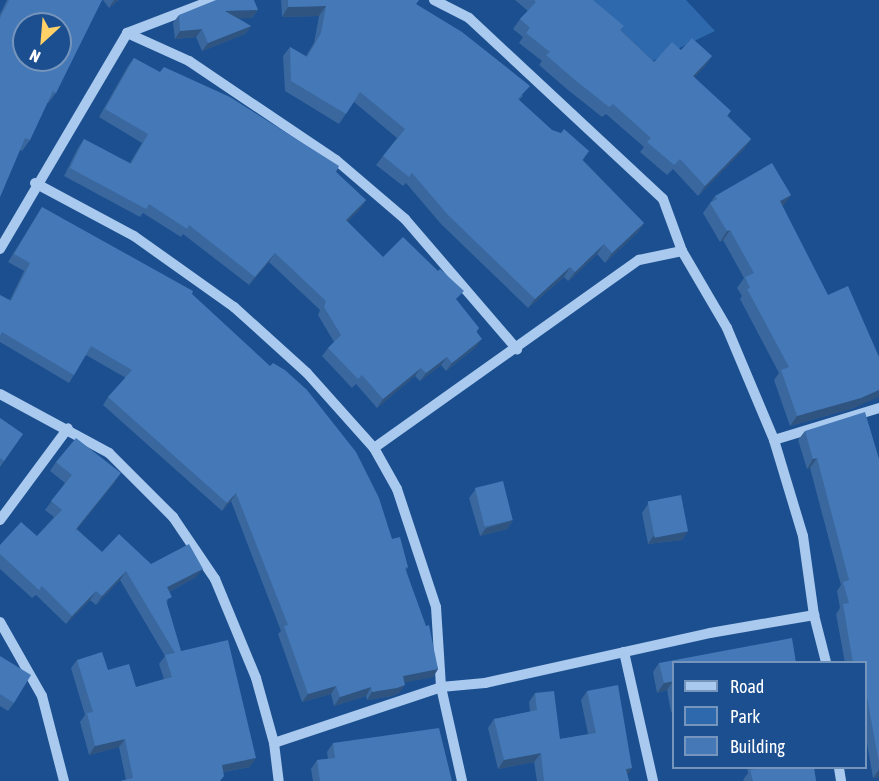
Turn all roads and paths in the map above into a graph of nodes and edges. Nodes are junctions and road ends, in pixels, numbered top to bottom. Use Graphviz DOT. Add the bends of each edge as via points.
graph roads {
  1 [pos="213,0"];
  2 [pos="434,0"];
  3 [pos="127,33"];
  4 [pos="35,183"];
  5 [pos="0,249"];
  6 [pos="682,251"];
  7 [pos="517,350"];
  8 [pos="0,394"];
  9 [pos="879,408"];
  10 [pos="68,428"];
  11 [pos="774,440"];
  12 [pos="374,448"];
  13 [pos="0,520"];
  14 [pos="814,615"];
  15 [pos="0,622"];
  16 [pos="624,652"];
  17 [pos="826,661"];
  18 [pos="441,687"];
  19 [pos="274,743"];
  20 [pos="64,781"];
  21 [pos="279,781"];
  22 [pos="462,781"];
  23 [pos="653,781"];
  1 -- 3 [label="street"];
  2 -- 6 [label="street" via="469,18 663,199"];
  3 -- 4 [label="street"];
  3 -- 7 [label="street" via="189,61 336,160 412,227"];
  4 -- 5 [label="street"];
  4 -- 12 [label="street" via="134,236 234,307 307,373"];
  6 -- 7 [label="street" via="639,260"];
  6 -- 11 [label="street" via="727,328"];
  7 -- 12 [label="street"];
  8 -- 10 [label="street"];
  9 -- 11 [label="street"];
  10 -- 13 [label="street"];
  10 -- 19 [label="street" via="109,453 173,517 215,579 256,678"];
  11 -- 14 [label="street" via="803,536"];
  12 -- 18 [label="street" via="397,489 436,607"];
  14 -- 16 [label="street"];
  14 -- 17 [label="street"];
  15 -- 20 [label="street" via="42,696"];
  16 -- 18 [label="street" via="485,683"];
  16 -- 23 [label="street"];
  18 -- 19 [label="street"];
  18 -- 22 [label="street"];
  19 -- 21 [label="street"];
}
